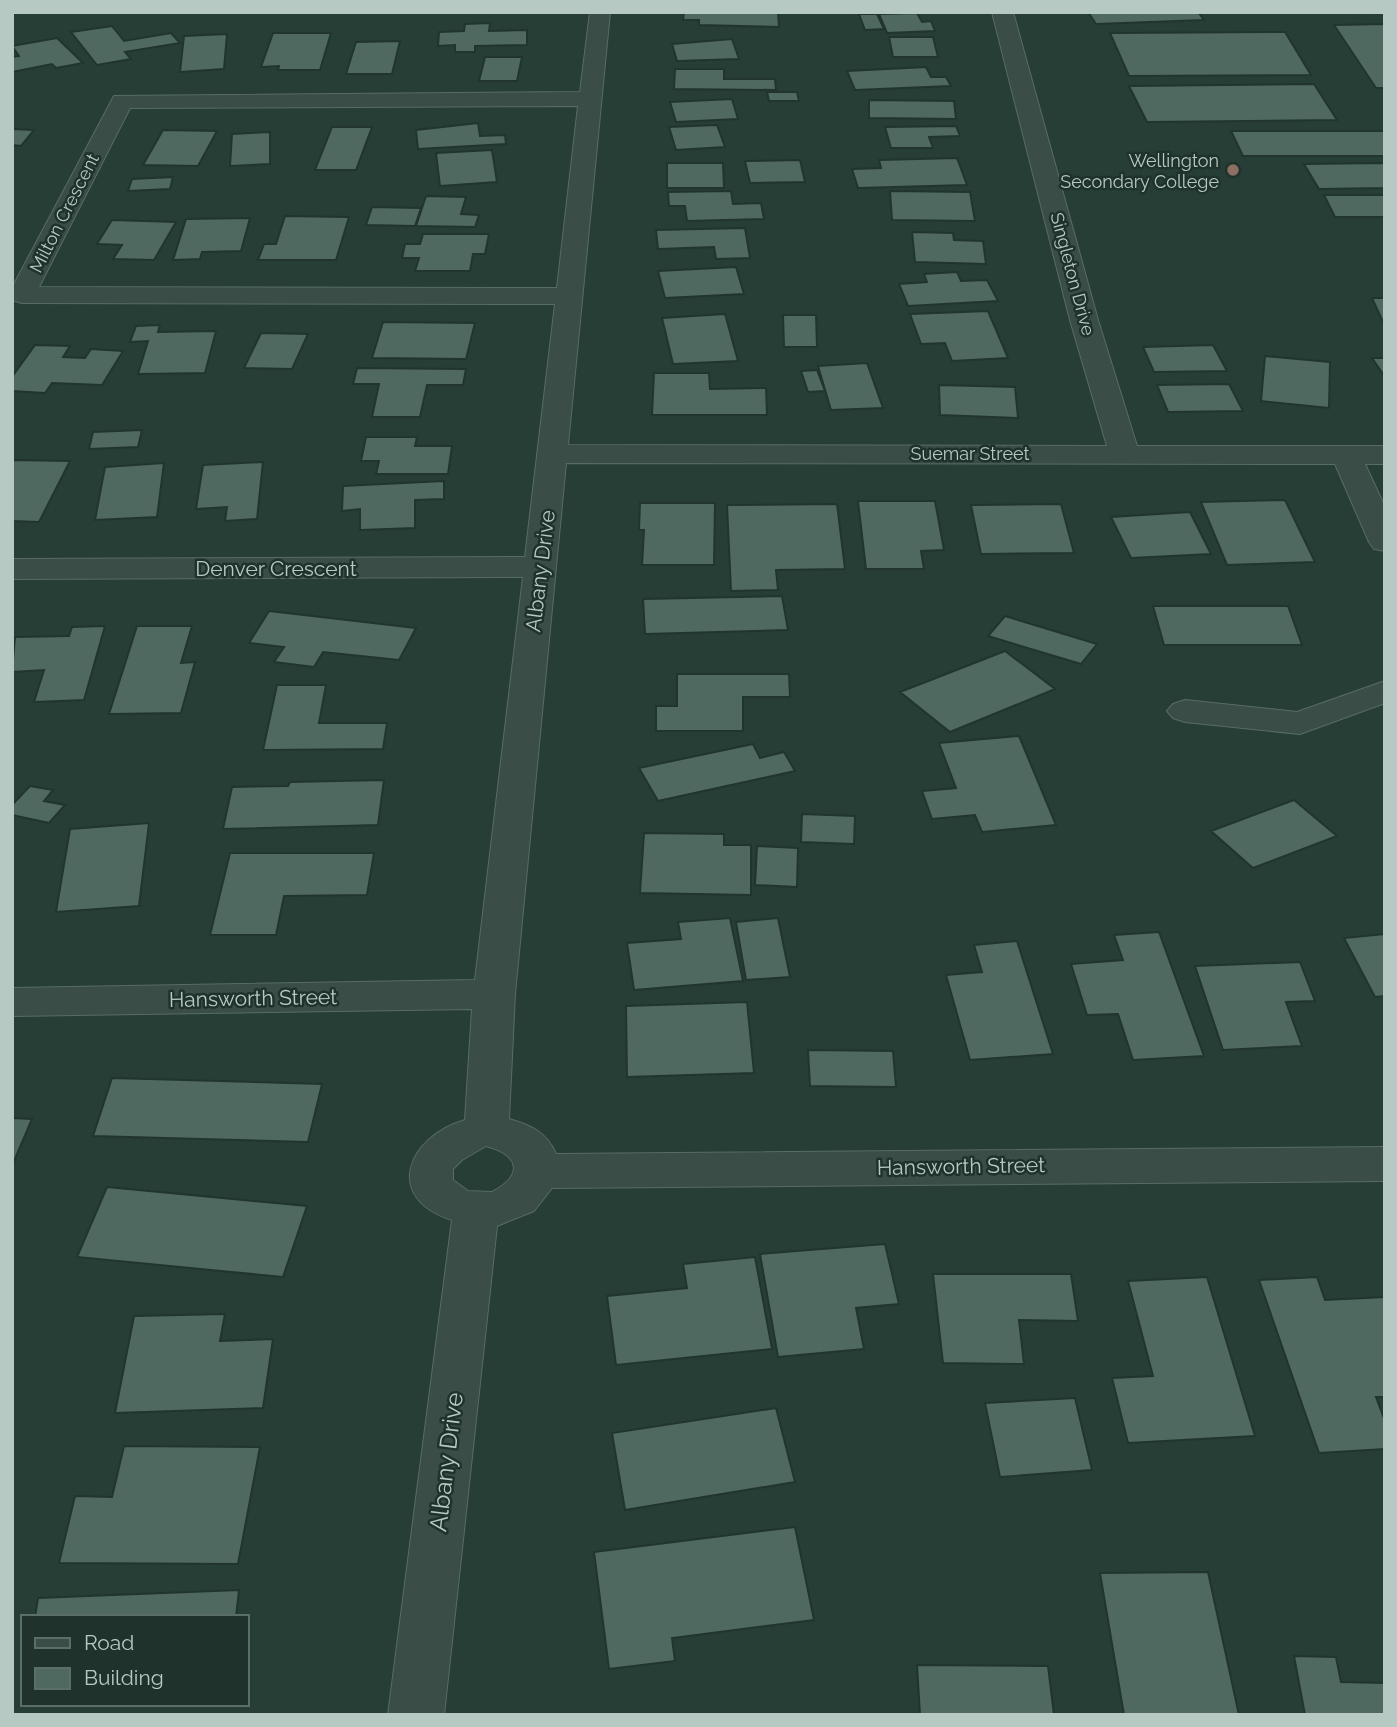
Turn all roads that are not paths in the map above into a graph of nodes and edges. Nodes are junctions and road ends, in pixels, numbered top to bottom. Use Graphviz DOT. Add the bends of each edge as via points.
graph roads {
  1 [pos="600,12"];
  2 [pos="1002,12"];
  3 [pos="593,99"];
  4 [pos="568,296"];
  5 [pos="1124,453"];
  6 [pos="554,454"];
  7 [pos="1385,454"];
  8 [pos="1346,455"];
  9 [pos="1385,542"];
  10 [pos="540,567"];
  11 [pos="12,569"];
  12 [pos="1385,691"];
  13 [pos="1185,711"];
  14 [pos="494,994"];
  15 [pos="12,1002"];
  16 [pos="486,1130"];
  17 [pos="1385,1164"];
  18 [pos="538,1171"];
  19 [pos="476,1210"];
  20 [pos="416,1715"];
  1 -- 3 [label="street, Albany Drive"];
  2 -- 5 [label="street, Singleton Drive"];
  3 -- 4 [label="street, Albany Drive"];
  3 -- 4 [label="street, Milton Crescent" via="122,101 22,295"];
  4 -- 6 [label="street, Albany Drive"];
  5 -- 6 [label="street, Suemar Street"];
  5 -- 8 [label="street, Suemar Street"];
  6 -- 10 [label="street, Albany Drive"];
  7 -- 8 [label="street, Suemar Street"];
  8 -- 9 [label="street"];
  10 -- 11 [label="street, Denver Crescent"];
  10 -- 14 [label="street, Albany Drive"];
  12 -- 13 [label="street" via="1300,723"];
  14 -- 15 [label="street, Hansworth Street"];
  14 -- 16 [label="street, Albany Drive"];
  16 -- 18 [label="street" via="519,1138 537,1158"];
  16 -- 19 [label="street" via="454,1140 433,1162 435,1189 459,1207"];
  17 -- 18 [label="street, Hansworth Street"];
  18 -- 19 [label="street" via="534,1184 511,1204"];
  19 -- 20 [label="street, Albany Drive"];
}
